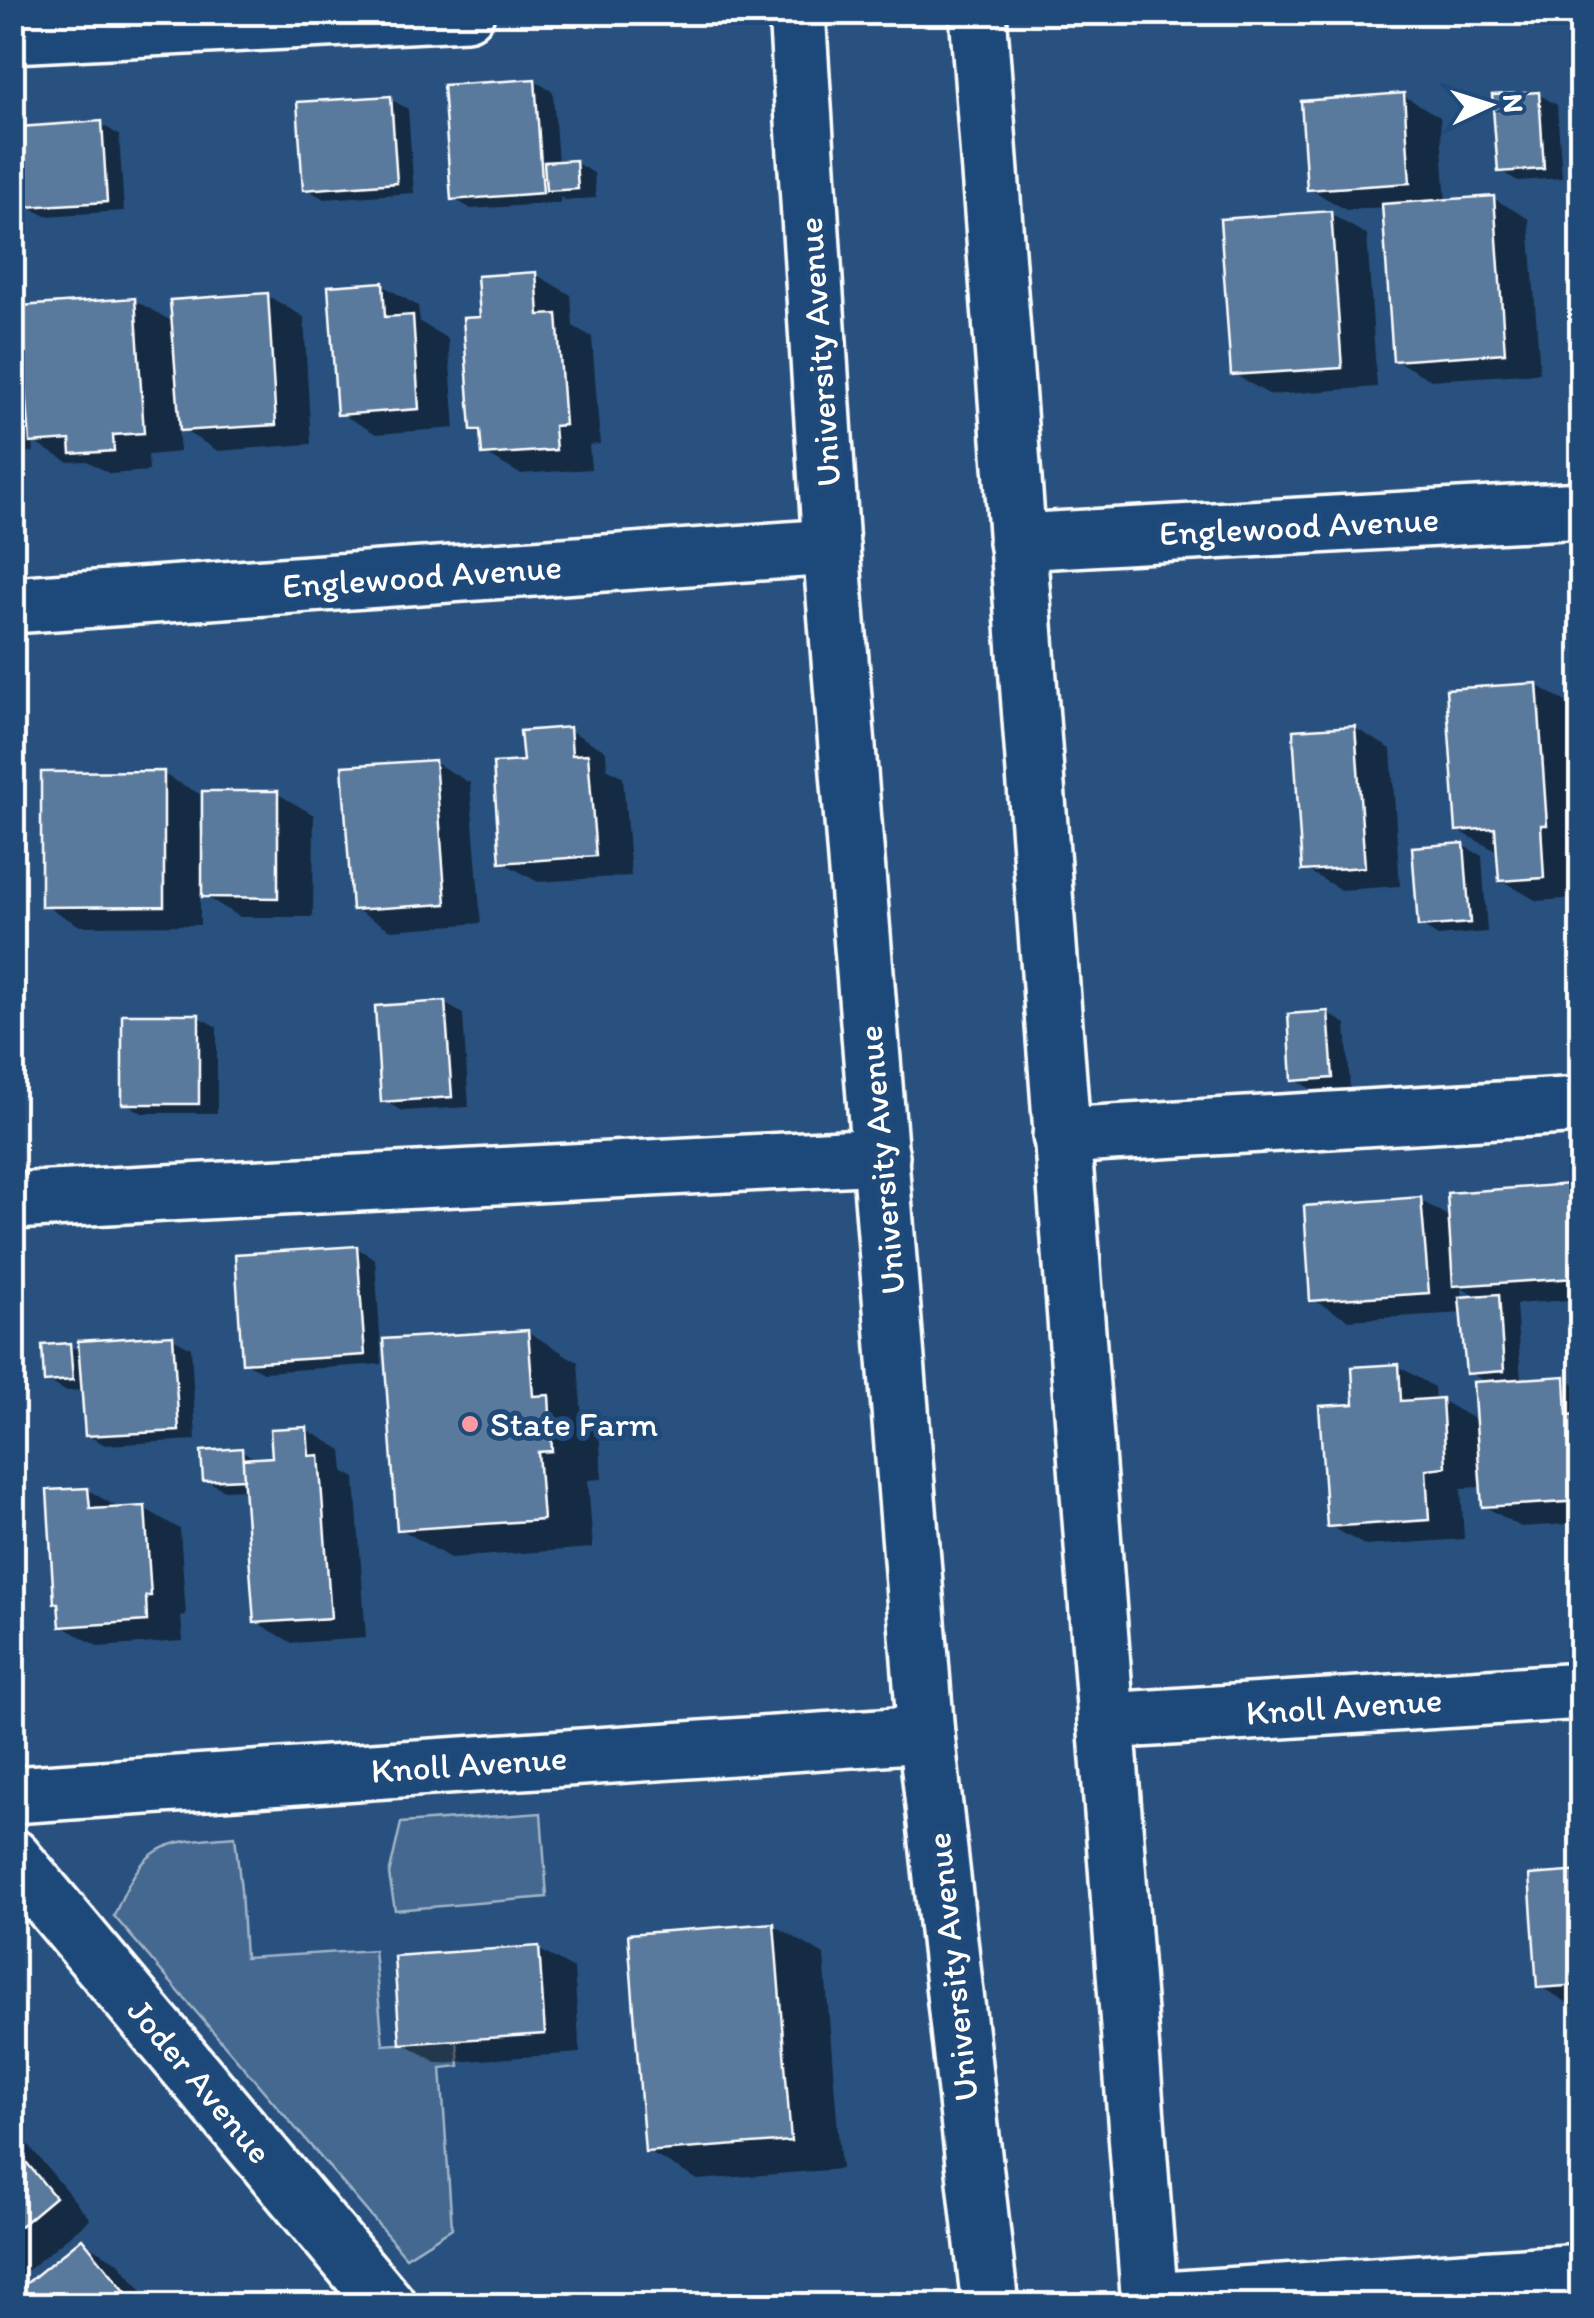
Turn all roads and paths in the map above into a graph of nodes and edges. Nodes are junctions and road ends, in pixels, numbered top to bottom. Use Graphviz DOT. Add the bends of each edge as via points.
graph roads {
  1 [pos="466,12"];
  2 [pos="797,12"];
  3 [pos="978,12"];
  4 [pos="12,35"];
  5 [pos="1582,510"];
  6 [pos="1017,542"];
  7 [pos="832,547"];
  8 [pos="12,605"];
  9 [pos="1582,1105"];
  10 [pos="1062,1136"];
  11 [pos="880,1156"];
  12 [pos="12,1201"];
  13 [pos="1582,1691"];
  14 [pos="1106,1721"];
  15 [pos="926,1734"];
  16 [pos="12,1795"];
  17 [pos="12,1857"];
  18 [pos="1582,2272"];
  19 [pos="1150,2303"];
  20 [pos="388,2306"];
  21 [pos="990,2306"];
  1 -- 4 [label="main road"];
  2 -- 7 [label="main road, University Avenue"];
  3 -- 6 [label="main road"];
  5 -- 6 [label="main road, Englewood Avenue"];
  6 -- 10 [label="main road"];
  7 -- 8 [label="main road, Englewood Avenue"];
  7 -- 11 [label="main road, University Avenue"];
  9 -- 10 [label="main road"];
  10 -- 14 [label="main road"];
  11 -- 12 [label="main road"];
  11 -- 15 [label="main road, University Avenue"];
  13 -- 14 [label="main road, Knoll Avenue"];
  14 -- 19 [label="main road"];
  15 -- 16 [label="main road, Knoll Avenue"];
  15 -- 21 [label="main road, University Avenue"];
  17 -- 20 [label="main road, Joder Avenue"];
  18 -- 19 [label="main road"];
}
